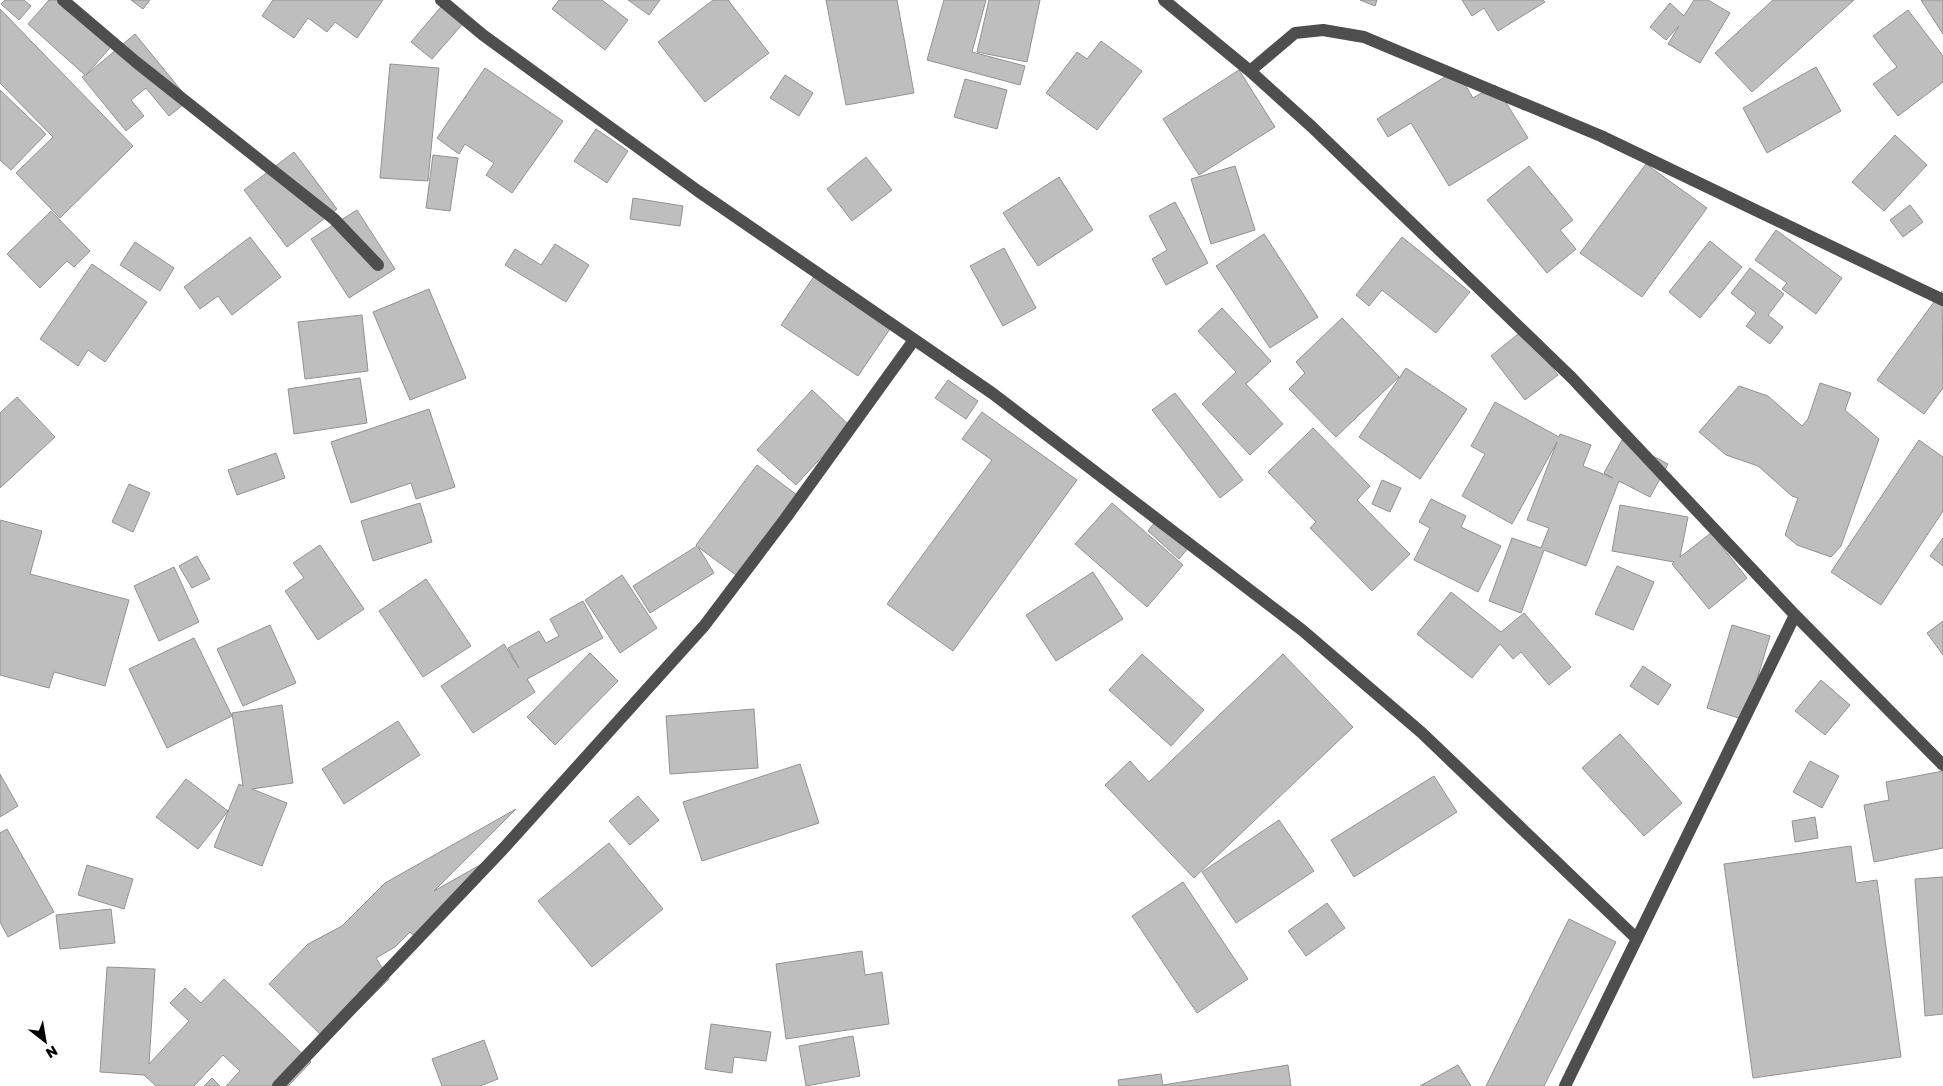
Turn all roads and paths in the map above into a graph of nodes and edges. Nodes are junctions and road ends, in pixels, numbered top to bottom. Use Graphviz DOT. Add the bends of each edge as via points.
graph roads {
  1 [pos="63,0"];
  2 [pos="441,0"];
  3 [pos="1164,0"];
  4 [pos="1250,71"];
  5 [pos="378,265"];
  6 [pos="1943,300"];
  7 [pos="914,340"];
  8 [pos="1795,615"];
  9 [pos="1943,765"];
  10 [pos="1637,939"];
  11 [pos="278,1086"];
  12 [pos="1565,1086"];
  1 -- 5 [label="street" via="334,219"];
  2 -- 7 [label="street" via="483,35 698,191"];
  3 -- 4 [label="street"];
  4 -- 6 [label="street" via="1295,33 1323,30 1364,38 1601,136"];
  4 -- 8 [label="street" via="1572,378"];
  7 -- 10 [label="street" via="992,393 1302,630 1422,733"];
  7 -- 11 [label="street" via="704,626 503,849"];
  8 -- 9 [label="street"];
  8 -- 10 [label="street"];
  10 -- 12 [label="street"];
}
